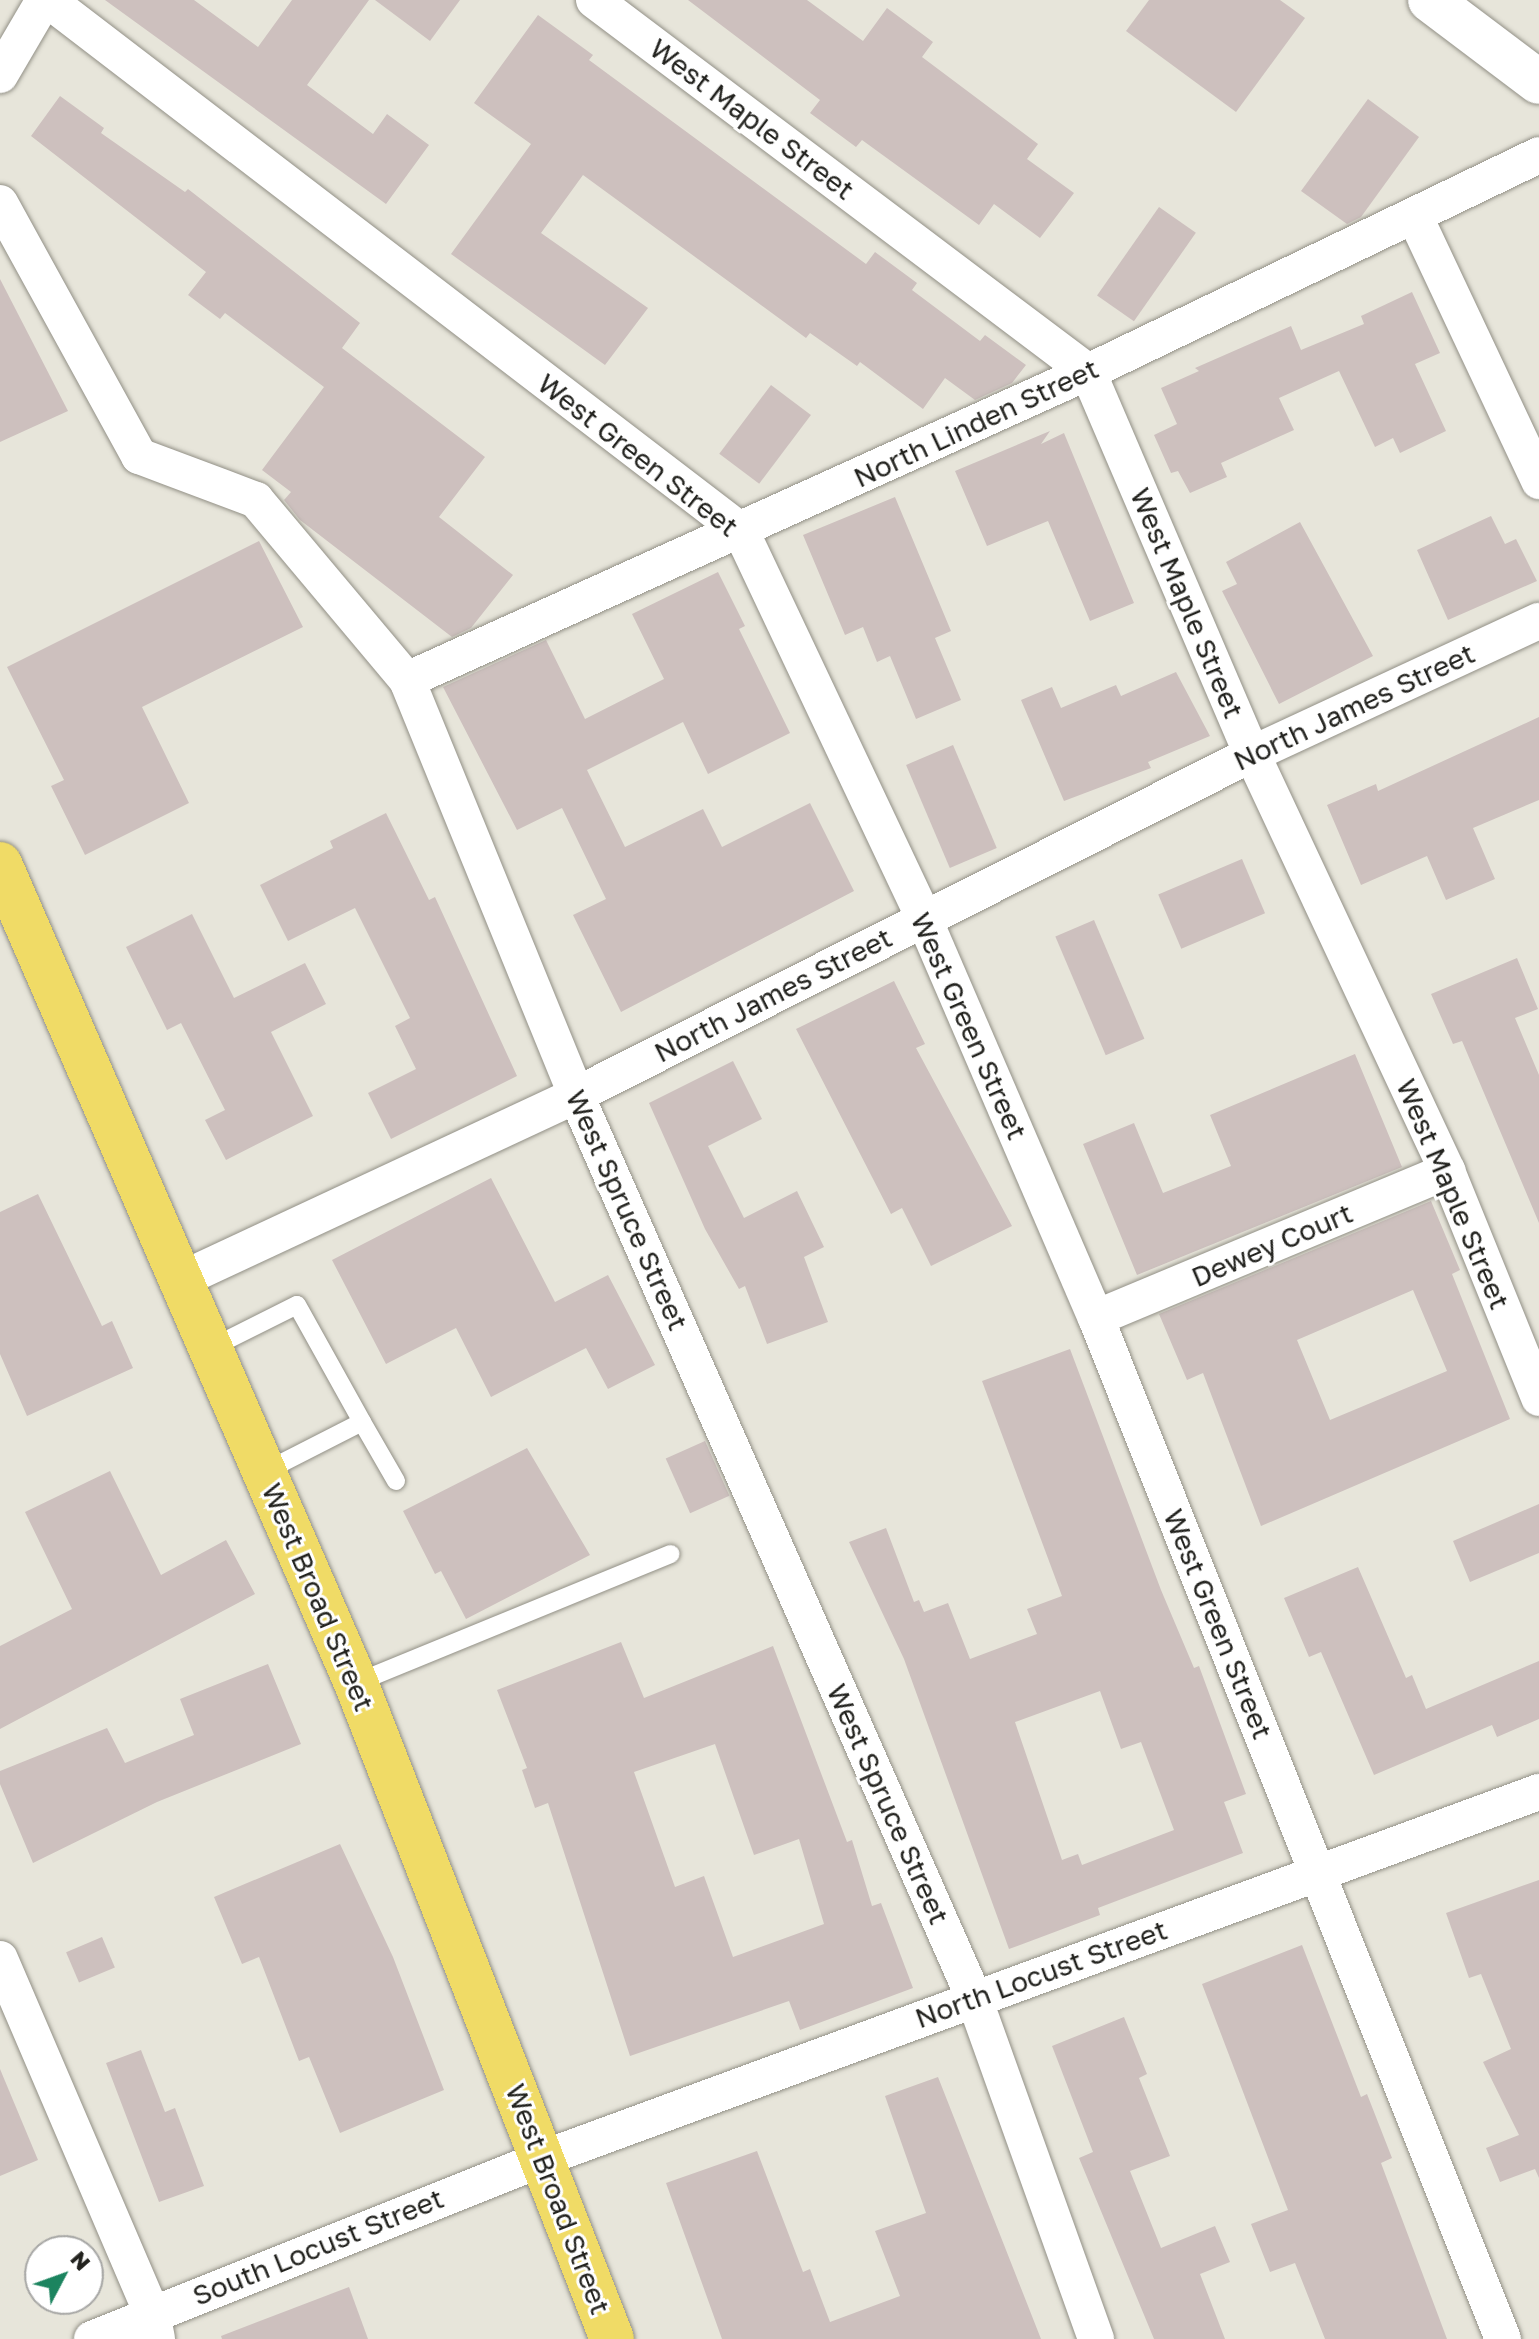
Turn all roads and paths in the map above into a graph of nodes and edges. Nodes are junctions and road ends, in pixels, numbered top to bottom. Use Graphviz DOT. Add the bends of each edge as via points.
graph roads {
  1 [pos="46,0"];
  2 [pos="594,0"];
  3 [pos="1430,0"];
  4 [pos="0,75"];
  5 [pos="1539,82"];
  6 [pos="1539,155"];
  7 [pos="0,203"];
  8 [pos="1415,217"];
  9 [pos="1088,372"];
  10 [pos="1539,481"];
  11 [pos="741,531"];
  12 [pos="1539,621"];
  13 [pos="407,680"];
  14 [pos="1252,754"];
  15 [pos="0,864"];
  16 [pos="924,919"];
  17 [pos="576,1095"];
  18 [pos="1447,1171"];
  19 [pos="178,1281"];
  20 [pos="1096,1318"];
  21 [pos="209,1349"];
  22 [pos="1539,1398"];
  23 [pos="362,1422"];
  24 [pos="264,1472"];
  25 [pos="396,1481"];
  26 [pos="671,1554"];
  27 [pos="356,1683"];
  28 [pos="1539,1792"];
  29 [pos="1317,1873"];
  30 [pos="0,1959"];
  31 [pos="974,1998"];
  32 [pos="544,2158"];
  33 [pos="155,2326"];
  34 [pos="92,2339"];
  35 [pos="612,2339"];
  36 [pos="1096,2339"];
  37 [pos="1503,2339"];
  1 -- 4 [label="street"];
  1 -- 11 [label="street, West Green Street"];
  2 -- 9 [label="street, West Maple Street"];
  3 -- 5 [label="street"];
  6 -- 8 [label="street, North Linden Street"];
  7 -- 13 [label="street, West Spruce Street" via="139,456 256,500"];
  8 -- 9 [label="street, North Linden Street"];
  8 -- 10 [label="street"];
  9 -- 11 [label="street, North Linden Street"];
  9 -- 14 [label="street, West Maple Street"];
  11 -- 13 [label="street, North Linden Street"];
  11 -- 16 [label="street, West Green Street"];
  12 -- 14 [label="street, North James Street"];
  13 -- 17 [label="street, West Spruce Street"];
  14 -- 16 [label="street, North James Street"];
  14 -- 18 [label="street, West Maple Street"];
  15 -- 19 [label="highway, West Broad Street"];
  16 -- 17 [label="street, North James Street"];
  16 -- 20 [label="street, West Green Street"];
  17 -- 19 [label="street, North James Street"];
  17 -- 31 [label="street, West Spruce Street"];
  18 -- 20 [label="street, Dewey Court"];
  18 -- 22 [label="street, West Maple Street"];
  19 -- 21 [label="highway, West Broad Street"];
  20 -- 29 [label="street, West Green Street"];
  21 -- 23 [label="lane" via="297,1305"];
  21 -- 24 [label="highway, West Broad Street"];
  23 -- 24 [label="lane"];
  23 -- 25 [label="lane"];
  24 -- 27 [label="highway, West Broad Street"];
  26 -- 27 [label="lane"];
  27 -- 32 [label="highway, West Broad Street"];
  28 -- 29 [label="street, North Locust Street"];
  29 -- 31 [label="street, North Locust Street"];
  29 -- 37 [label="street, West Green Street"];
  30 -- 33 [label="street"];
  31 -- 32 [label="street, North Locust Street"];
  31 -- 36 [label="street, West Spruce Street"];
  32 -- 33 [label="street, South Locust Street"];
  32 -- 35 [label="highway, West Broad Street"];
  33 -- 34 [label="street, South Locust Street"];
}
